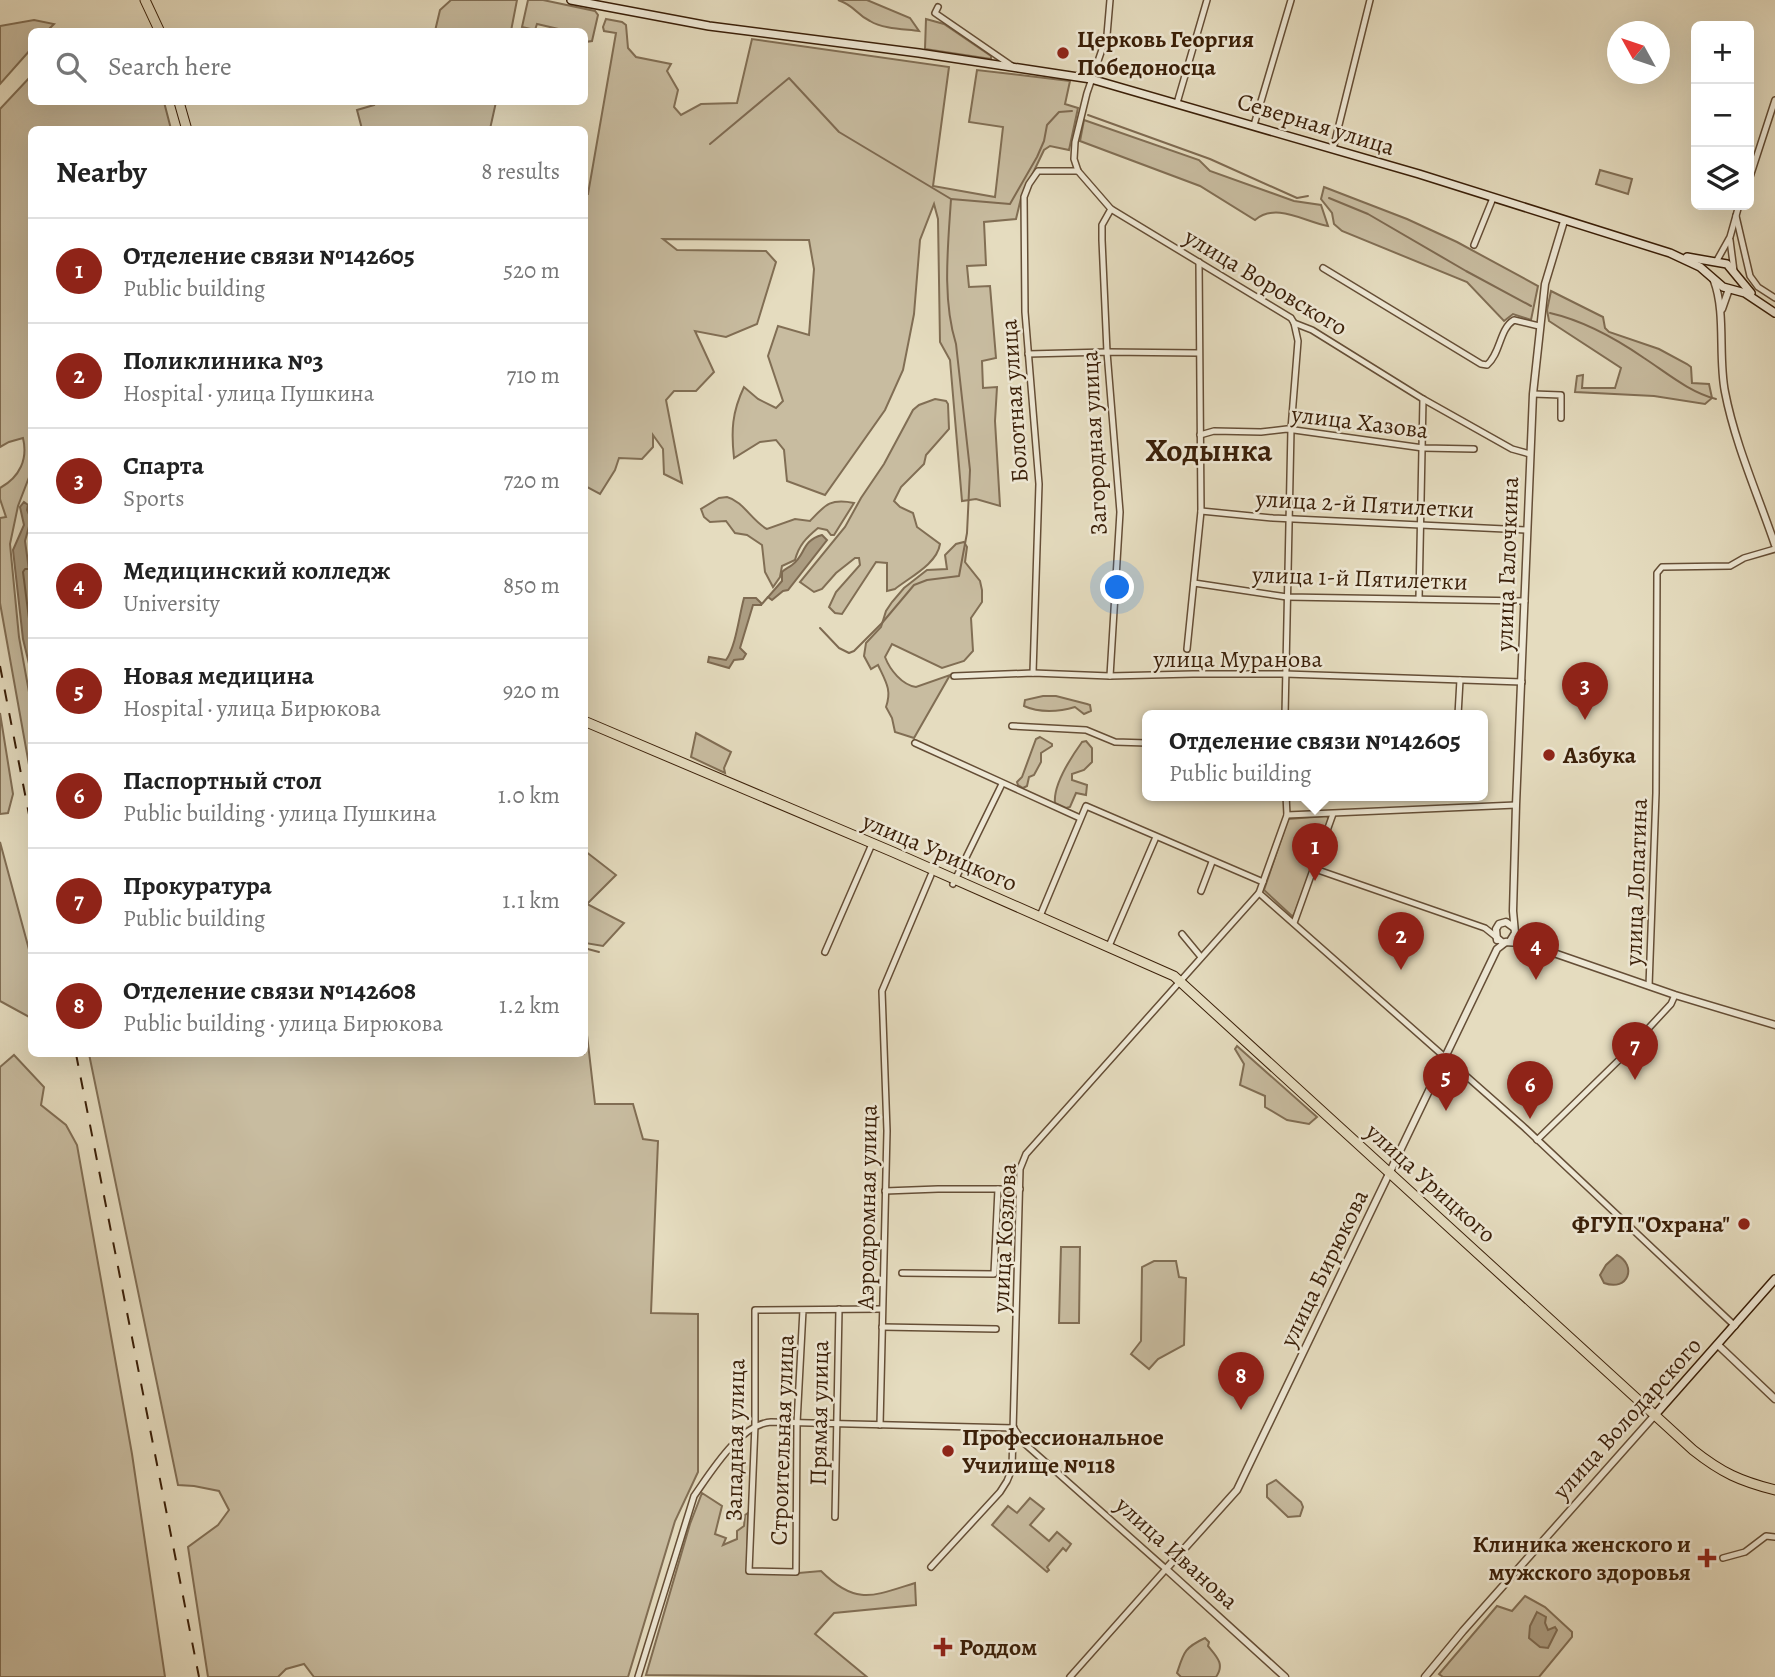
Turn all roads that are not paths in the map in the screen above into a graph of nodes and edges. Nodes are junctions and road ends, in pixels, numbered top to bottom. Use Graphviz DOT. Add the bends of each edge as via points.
graph roads {
  1 [pos="145,0"];
  2 [pos="151,0"];
  3 [pos="571,0"];
  4 [pos="1110,0"];
  5 [pos="1207,0"];
  6 [pos="1291,0"];
  7 [pos="1370,0"];
  8 [pos="938,7"];
  9 [pos="158,28"];
  10 [pos="164,28"];
  11 [pos="1015,68"];
  12 [pos="1091,79"];
  13 [pos="1775,100"];
  14 [pos="1177,103"];
  15 [pos="183,105"];
  16 [pos="1254,125"];
  17 [pos="188,126"];
  18 [pos="1333,149"];
  19 [pos="1754,165"];
  20 [pos="1079,170"];
  21 [pos="1493,198"];
  22 [pos="1111,209"];
  23 [pos="1738,210"];
  24 [pos="1736,216"];
  25 [pos="1564,221"];
  26 [pos="1730,237"];
  27 [pos="1730,244"];
  28 [pos="1474,245"];
  29 [pos="1742,247"];
  30 [pos="1670,253"];
  31 [pos="1716,261"];
  32 [pos="1199,262"];
  33 [pos="1323,268"];
  34 [pos="1735,272"];
  35 [pos="1713,279"];
  36 [pos="1729,289"];
  37 [pos="1741,292"];
  38 [pos="1725,297"];
  39 [pos="1775,298"];
  40 [pos="1764,306"];
  41 [pos="1775,313"];
  42 [pos="1721,314"];
  43 [pos="1294,323"];
  44 [pos="1539,326"];
  45 [pos="1312,330"];
  46 [pos="1298,341"];
  47 [pos="1107,352"];
  48 [pos="1199,353"];
  49 [pos="1028,355"];
  50 [pos="1533,394"];
  51 [pos="1423,399"];
  52 [pos="1561,418"];
  53 [pos="1291,429"];
  54 [pos="1200,435"];
  55 [pos="1423,449"];
  56 [pos="1474,449"];
  57 [pos="1530,454"];
  58 [pos="1201,511"];
  59 [pos="1289,518"];
  60 [pos="1420,523"];
  61 [pos="1527,530"];
  62 [pos="1775,547"];
  63 [pos="1194,583"];
  64 [pos="1287,597"];
  65 [pos="1419,599"];
  66 [pos="1525,601"];
  67 [pos="1187,649"];
  68 [pos="1033,673"];
  69 [pos="1285,674"];
  70 [pos="954,676"];
  71 [pos="1110,676"];
  72 [pos="1460,680"];
  73 [pos="1522,682"];
  74 [pos="1285,710"];
  75 [pos="1458,710"];
  76 [pos="588,723"];
  77 [pos="1012,726"];
  78 [pos="588,729"];
  79 [pos="915,743"];
  80 [pos="1142,743"];
  81 [pos="681,765"];
  82 [pos="1002,784"];
  83 [pos="1286,801"];
  84 [pos="1516,805"];
  85 [pos="1333,814"];
  86 [pos="1287,815"];
  87 [pos="1080,818"];
  88 [pos="1156,837"];
  89 [pos="871,846"];
  90 [pos="1212,862"];
  91 [pos="1315,869"];
  92 [pos="931,875"];
  93 [pos="954,882"];
  94 [pos="1263,882"];
  95 [pos="1201,891"];
  96 [pos="1259,893"];
  97 [pos="1513,911"];
  98 [pos="1040,916"];
  99 [pos="1294,923"];
  100 [pos="1499,924"];
  101 [pos="1485,928"];
  102 [pos="1515,931"];
  103 [pos="1182,934"];
  104 [pos="1496,937"];
  105 [pos="1508,941"];
  106 [pos="1525,943"];
  107 [pos="1109,946"];
  108 [pos="1497,949"];
  109 [pos="825,952"];
  110 [pos="1201,957"];
  111 [pos="1179,982"];
  112 [pos="1649,986"];
  113 [pos="1675,995"];
  114 [pos="1775,1026"];
  115 [pos="1446,1056"];
  116 [pos="1537,1140"];
  117 [pos="1391,1173"];
  118 [pos="998,1189"];
  119 [pos="1020,1189"];
  120 [pos="885,1191"];
  121 [pos="902,1273"];
  122 [pos="1775,1279"];
  123 [pos="882,1309"];
  124 [pos="803,1310"];
  125 [pos="839,1310"];
  126 [pos="1736,1326"];
  127 [pos="882,1327"];
  128 [pos="996,1329"];
  129 [pos="1718,1345"];
  130 [pos="1775,1399"];
  131 [pos="1654,1416"];
  132 [pos="797,1423"];
  133 [pos="835,1424"];
  134 [pos="755,1425"];
  135 [pos="880,1425"];
  136 [pos="1014,1428"];
  137 [pos="1775,1490"];
  138 [pos="835,1517"];
  139 [pos="1775,1537"];
  140 [pos="1723,1558"];
  141 [pos="931,1567"];
  142 [pos="1166,1569"];
  143 [pos="749,1571"];
  144 [pos="638,1677"];
  145 [pos="1070,1677"];
  146 [pos="1285,1677"];
  147 [pos="1425,1677"];
  1 -- 9 [label="highway"];
  2 -- 10 [label="highway"];
  3 -- 11 [label="main road, Северная улица" via="709,26"];
  4 -- 12 [label="street" via="1107,35"];
  5 -- 14 [label="street"];
  6 -- 16 [label="street"];
  7 -- 18 [label="street"];
  8 -- 11 [label="street" via="935,13"];
  11 -- 12 [label="main road, Северная улица"];
  12 -- 14 [label="main road, Северная улица"];
  12 -- 20 [label="street" via="1075,142"];
  13 -- 19 [label="street"];
  14 -- 16 [label="main road, Северная улица"];
  15 -- 17 [label="highway"];
  16 -- 18 [label="main road, Северная улица"];
  18 -- 21 [label="main road, Северная улица"];
  20 -- 22 [label="street, улица Воровского"];
  20 -- 49 [label="street, Болотная улица" via="1038,171 1024,197"];
  21 -- 25 [label="main road, Северная улица"];
  21 -- 28 [label="street"];
  22 -- 32 [label="street, улица Воровского"];
  22 -- 47 [label="street, Загородная улица" via="1102,225"];
  23 -- 24 [label="street"];
  24 -- 26 [label="street"];
  24 -- 29 [label="street"];
  25 -- 30 [label="main road, Северная улица"];
  25 -- 44 [label="street, улица Галочкина" via="1545,284"];
  26 -- 27 [label="street"];
  26 -- 31 [label="street"];
  27 -- 29 [label="street" via="1737,239"];
  27 -- 34 [label="street"];
  29 -- 39 [label="street" via="1753,281"];
  30 -- 31 [label="main road, Северная улица"];
  30 -- 35 [label="main road, Северная улица" via="1700,267"];
  31 -- 34 [label="main road, Северная улица"];
  31 -- 35 [label="main road" via="1711,268"];
  32 -- 43 [label="street, улица Воровского"];
  32 -- 48 [label="street"];
  33 -- 44 [label="street" via="1481,364 1487,365 1495,355 1507,324 1514,320"];
  34 -- 36 [label="main road" via="1736,282"];
  34 -- 40 [label="main road, Северная улица"];
  35 -- 36 [label="main road, Северная улица"];
  35 -- 42 [label="street"];
  36 -- 37 [label="main road, Северная улица"];
  36 -- 38 [label="street"];
  37 -- 38 [label="street"];
  37 -- 40 [label="main road, Северная улица"];
  38 -- 42 [label="street"];
  40 -- 41 [label="main road, Северная улица"];
  42 -- 62 [label="street" via="1722,374 1728,406"];
  43 -- 45 [label="street, улица Воровского"];
  43 -- 46 [label="street"];
  44 -- 50 [label="street, улица Галочкина"];
  45 -- 46 [label="street"];
  45 -- 51 [label="street, улица Воровского"];
  46 -- 53 [label="street"];
  47 -- 48 [label="street"];
  47 -- 49 [label="street"];
  47 -- 71 [label="street, Загородная улица" via="1120,512"];
  48 -- 54 [label="street"];
  49 -- 68 [label="street, Болотная улица" via="1039,484"];
  50 -- 52 [label="street" via="1562,395"];
  50 -- 57 [label="street, улица Галочкина"];
  51 -- 55 [label="street"];
  51 -- 57 [label="street, улица Воровского" via="1512,449"];
  53 -- 54 [label="street, улица Хазова"];
  53 -- 55 [label="street, улица Хазова"];
  53 -- 59 [label="street"];
  54 -- 58 [label="street"];
  55 -- 56 [label="street, улица Хазова"];
  55 -- 60 [label="street"];
  57 -- 61 [label="street, улица Галочкина"];
  58 -- 59 [label="street, улица 2-й Пятилетки"];
  58 -- 63 [label="street"];
  59 -- 60 [label="street, улица 2-й Пятилетки"];
  59 -- 64 [label="street"];
  60 -- 61 [label="street, улица 2-й Пятилетки"];
  60 -- 65 [label="street"];
  61 -- 66 [label="street, улица Галочкина"];
  62 -- 112 [label="street, улица Лопатина" via="1730,565 1659,568"];
  63 -- 64 [label="street, улица 1-й Пятилетки"];
  63 -- 67 [label="street"];
  64 -- 65 [label="street, улица 1-й Пятилетки"];
  64 -- 69 [label="street"];
  65 -- 66 [label="street, улица 1-й Пятилетки"];
  66 -- 73 [label="street, улица Галочкина"];
  68 -- 70 [label="street, улица Муранова"];
  68 -- 71 [label="street, улица Муранова"];
  69 -- 71 [label="street, улица Муранова"];
  69 -- 72 [label="street, улица Муранова"];
  69 -- 74 [label="street"];
  72 -- 73 [label="street, улица Муранова"];
  72 -- 75 [label="street"];
  73 -- 84 [label="street, улица Галочкина"];
  76 -- 81 [label="highway"];
  77 -- 80 [label="street" via="1086,730 1115,742"];
  78 -- 81 [label="highway"];
  79 -- 82 [label="street"];
  81 -- 89 [label="highway, улица Урицкого"];
  82 -- 87 [label="street"];
  82 -- 93 [label="street"];
  83 -- 86 [label="street"];
  84 -- 85 [label="street"];
  84 -- 97 [label="street, улица Галочкина"];
  85 -- 86 [label="street"];
  85 -- 91 [label="street"];
  86 -- 94 [label="street"];
  87 -- 88 [label="street" via="1086,806"];
  87 -- 98 [label="street"];
  88 -- 90 [label="street"];
  88 -- 107 [label="street"];
  89 -- 92 [label="highway, улица Урицкого"];
  89 -- 93 [label="highway, улица Урицкого"];
  89 -- 109 [label="street"];
  90 -- 94 [label="street"];
  90 -- 95 [label="street"];
  91 -- 99 [label="street"];
  91 -- 101 [label="street"];
  92 -- 93 [label="highway, улица Урицкого"];
  92 -- 120 [label="street, Аэродромная улица" via="882,991"];
  93 -- 98 [label="highway, улица Урицкого"];
  93 -- 111 [label="highway, улица Урицкого"];
  94 -- 96 [label="street"];
  96 -- 99 [label="street"];
  96 -- 110 [label="street, улица Козлова"];
  97 -- 100 [label="street"];
  97 -- 102 [label="street, улица Галочкина"];
  98 -- 107 [label="highway, улица Урицкого"];
  99 -- 115 [label="street"];
  100 -- 101 [label="street"];
  100 -- 102 [label="street" via="1510,923"];
  100 -- 104 [label="street"];
  101 -- 104 [label="street"];
  102 -- 105 [label="street"];
  102 -- 106 [label="street"];
  103 -- 110 [label="street"];
  104 -- 105 [label="street"];
  104 -- 108 [label="street"];
  105 -- 106 [label="street"];
  105 -- 108 [label="street"];
  106 -- 112 [label="street"];
  107 -- 111 [label="highway, улица Урицкого"];
  108 -- 115 [label="street, улица Бирюкова"];
  110 -- 111 [label="street, улица Козлова"];
  111 -- 117 [label="highway, улица Урицкого"];
  111 -- 119 [label="street, улица Козлова" via="1031,1147 1020,1169"];
  112 -- 113 [label="street"];
  113 -- 114 [label="street"];
  113 -- 116 [label="street" via="1621,1058"];
  115 -- 116 [label="street"];
  115 -- 117 [label="street, улица Бирюкова"];
  116 -- 126 [label="street"];
  117 -- 131 [label="highway, улица Урицкого"];
  117 -- 142 [label="street, улица Бирюкова" via="1237,1490"];
  118 -- 119 [label="street"];
  118 -- 120 [label="street"];
  118 -- 121 [label="street" via="994,1274"];
  119 -- 136 [label="street, улица Козлова"];
  120 -- 123 [label="street, Аэродромная улица"];
  122 -- 126 [label="main road, улица Володарского"];
  123 -- 125 [label="street"];
  123 -- 127 [label="street, Аэродромная улица"];
  124 -- 125 [label="street"];
  124 -- 132 [label="street, Строительная улица"];
  124 -- 134 [label="street, Западная улица" via="755,1310"];
  125 -- 133 [label="street, Прямая улица"];
  126 -- 129 [label="main road, улица Володарского"];
  127 -- 128 [label="street"];
  127 -- 135 [label="street, Аэродромная улица"];
  129 -- 130 [label="street"];
  129 -- 131 [label="main road, улица Володарского"];
  131 -- 137 [label="highway, улица Урицкого" via="1715,1467 1740,1481"];
  131 -- 147 [label="street, улица Володарского"];
  132 -- 133 [label="street"];
  132 -- 134 [label="street"];
  132 -- 143 [label="street, Строительная улица" via="796,1572"];
  133 -- 135 [label="street"];
  133 -- 138 [label="street, Прямая улица"];
  134 -- 143 [label="street, Западная улица"];
  134 -- 144 [label="street" via="710,1472 694,1496"];
  135 -- 136 [label="street"];
  136 -- 141 [label="street, улица Козлова" via="1007,1481"];
  136 -- 142 [label="street, улица Иванова" via="1025,1444"];
  139 -- 140 [label="street" via="1766,1536 1745,1552"];
  142 -- 145 [label="street, улица Бирюкова"];
  142 -- 146 [label="street, улица Иванова"];
}
